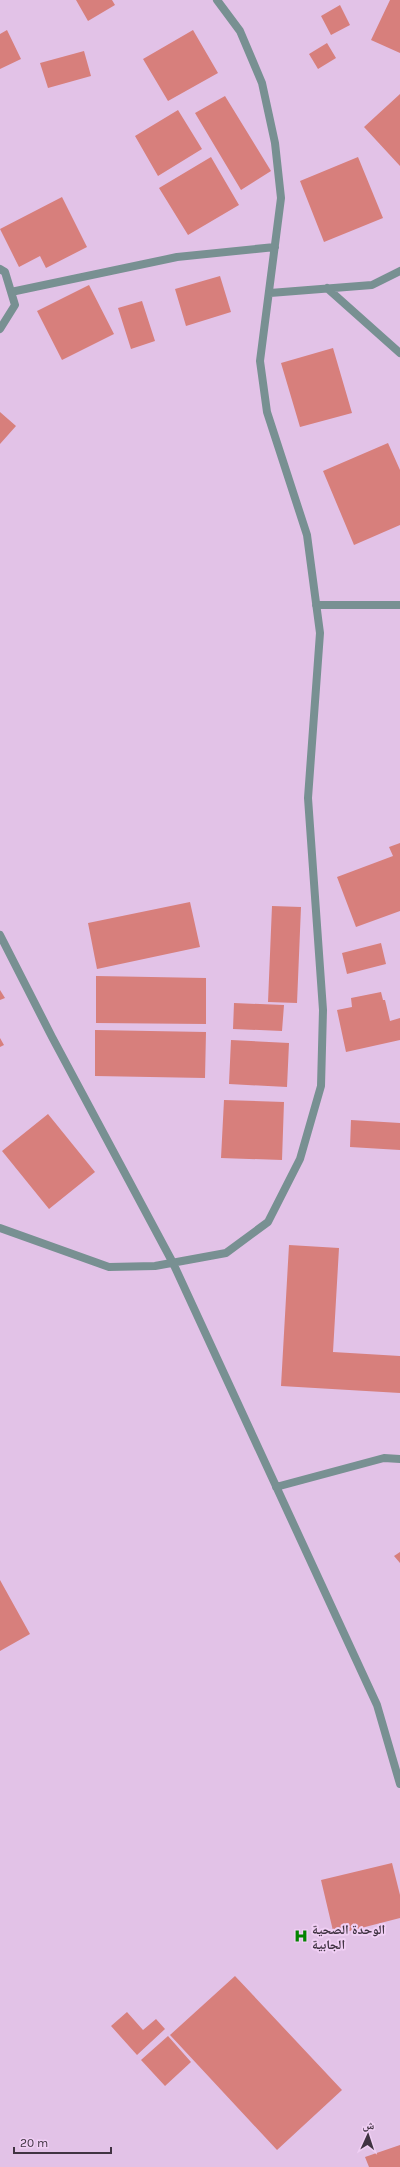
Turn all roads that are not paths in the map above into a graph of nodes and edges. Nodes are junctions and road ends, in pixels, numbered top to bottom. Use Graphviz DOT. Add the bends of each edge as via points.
graph roads {
  1 [pos="217,0"];
  2 [pos="275,247"];
  3 [pos="0,269"];
  4 [pos="400,271"];
  5 [pos="327,288"];
  6 [pos="11,292"];
  7 [pos="270,293"];
  8 [pos="0,329"];
  9 [pos="400,353"];
  10 [pos="316,605"];
  11 [pos="400,605"];
  12 [pos="0,935"];
  13 [pos="0,1228"];
  14 [pos="173,1263"];
  15 [pos="400,1459"];
  16 [pos="276,1487"];
  17 [pos="400,1784"];
  1 -- 2 [label="street" via="240,31 262,83 275,143 281,198"];
  2 -- 6 [label="street" via="176,257"];
  2 -- 7 [label="street"];
  3 -- 6 [label="street" via="5,272"];
  4 -- 5 [label="street" via="372,285"];
  5 -- 7 [label="street"];
  5 -- 9 [label="street"];
  6 -- 8 [label="street" via="15,305"];
  7 -- 10 [label="street" via="260,361 268,412 307,535"];
  10 -- 11 [label="street"];
  10 -- 14 [label="street" via="320,633 308,798 323,1010 321,1086 300,1159 268,1222 226,1253"];
  12 -- 14 [label="street" via="55,1044"];
  13 -- 14 [label="street" via="109,1267"];
  14 -- 16 [label="street"];
  15 -- 16 [label="street" via="384,1458"];
  16 -- 17 [label="street" via="377,1705"];
}
